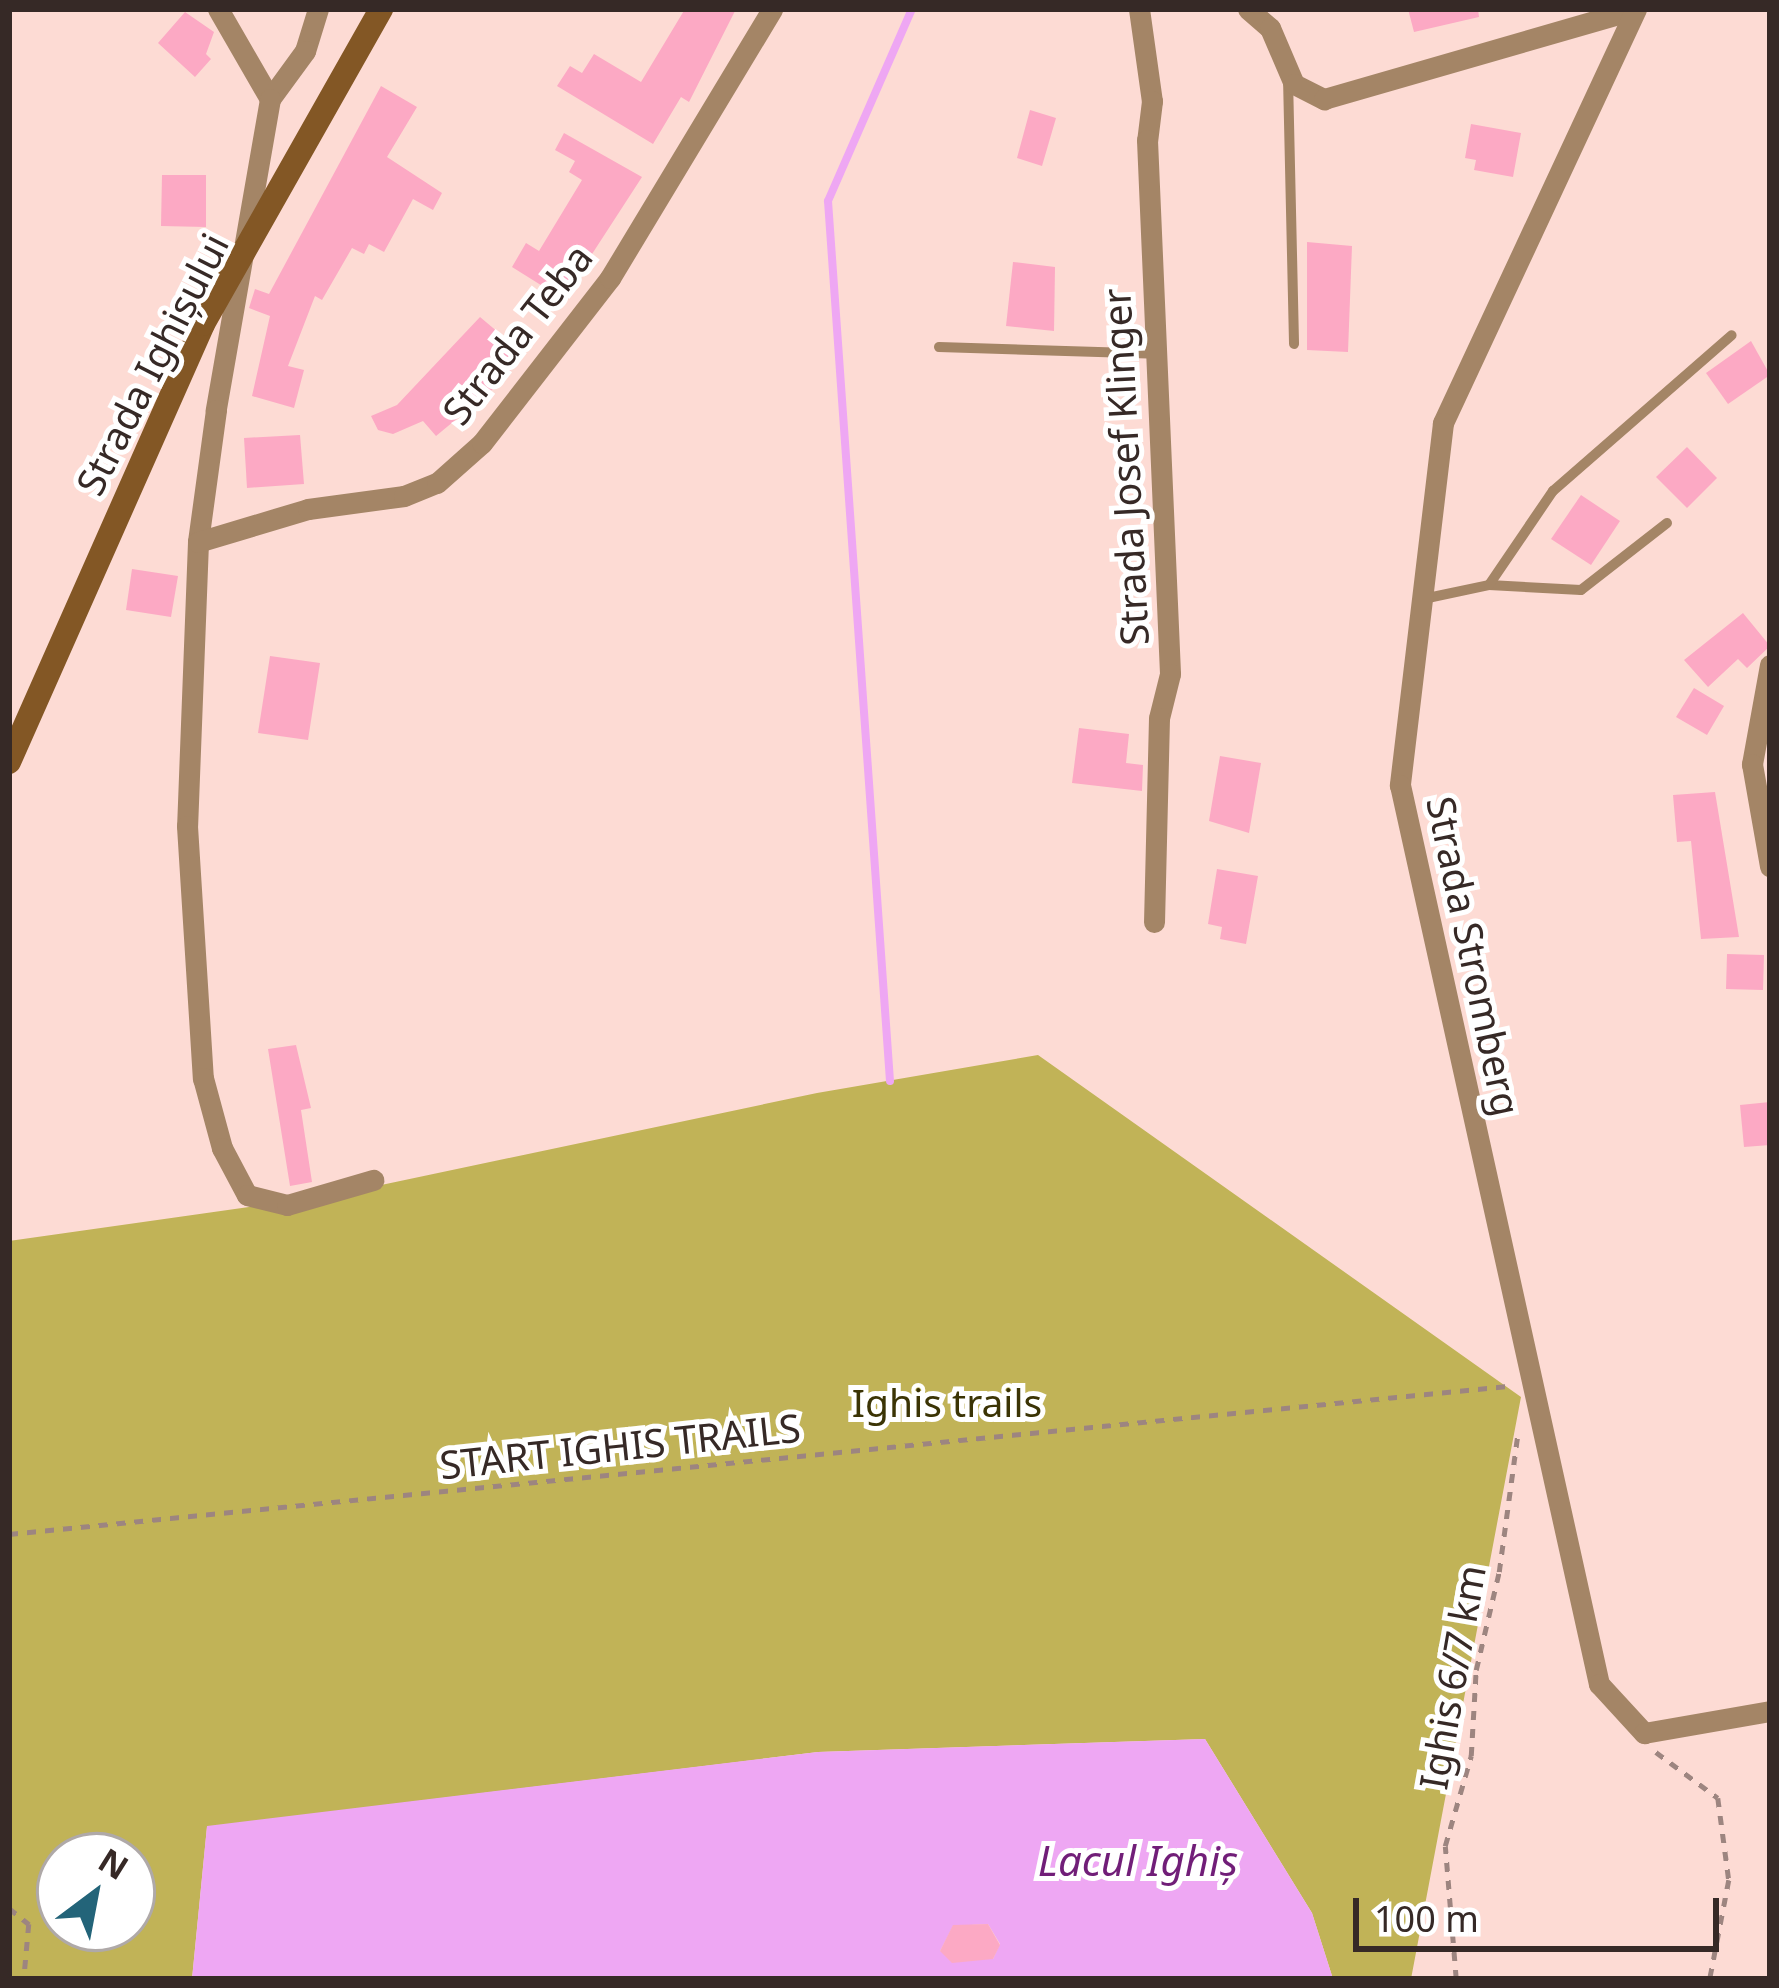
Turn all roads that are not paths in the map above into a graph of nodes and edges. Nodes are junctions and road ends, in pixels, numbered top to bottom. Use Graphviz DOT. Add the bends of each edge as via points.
graph roads {
  1 [pos="218,9"];
  2 [pos="318,9"];
  3 [pos="381,9"];
  4 [pos="772,9"];
  5 [pos="1139,9"];
  6 [pos="1248,9"];
  7 [pos="1636,9"];
  8 [pos="1268,18"];
  9 [pos="1288,75"];
  10 [pos="270,99"];
  11 [pos="242,262"];
  12 [pos="1732,334"];
  13 [pos="1294,344"];
  14 [pos="939,347"];
  15 [pos="1156,354"];
  16 [pos="1667,523"];
  17 [pos="198,542"];
  18 [pos="1489,586"];
  19 [pos="1420,600"];
  20 [pos="1770,665"];
  21 [pos="1763,735"];
  22 [pos="9,762"];
  23 [pos="1770,866"];
  24 [pos="1154,922"];
  25 [pos="373,1180"];
  26 [pos="1770,1711"];
  1 -- 10 [label="street"];
  2 -- 10 [label="street" via="292,76"];
  3 -- 11 [label="street, Strada Ighișului"];
  4 -- 17 [label="street, Strada Teba" via="610,278 482,443 437,483 404,496 308,509"];
  5 -- 15 [label="street, Strada Josef Klinger" via="1152,101"];
  6 -- 8 [label="street"];
  7 -- 9 [label="street" via="1336,99 1312,96"];
  7 -- 19 [label="street, Strada Stromberg" via="1456,384 1433,469"];
  8 -- 9 [label="street"];
  9 -- 13 [label="lane"];
  10 -- 11 [label="street"];
  11 -- 17 [label="street"];
  11 -- 22 [label="street, Strada Ighișului" via="203,324"];
  12 -- 18 [label="lane" via="1553,491"];
  14 -- 15 [label="lane"];
  15 -- 24 [label="street, Strada Josef Klinger" via="1170,674 1159,718"];
  16 -- 18 [label="lane" via="1581,590"];
  17 -- 25 [label="street" via="187,826 203,1078 222,1148 247,1195 287,1205"];
  18 -- 19 [label="lane"];
  19 -- 26 [label="street, Strada Stromberg" via="1400,785 1598,1680 1644,1733"];
  20 -- 21 [label="street"];
  21 -- 23 [label="street" via="1752,764"];
}
